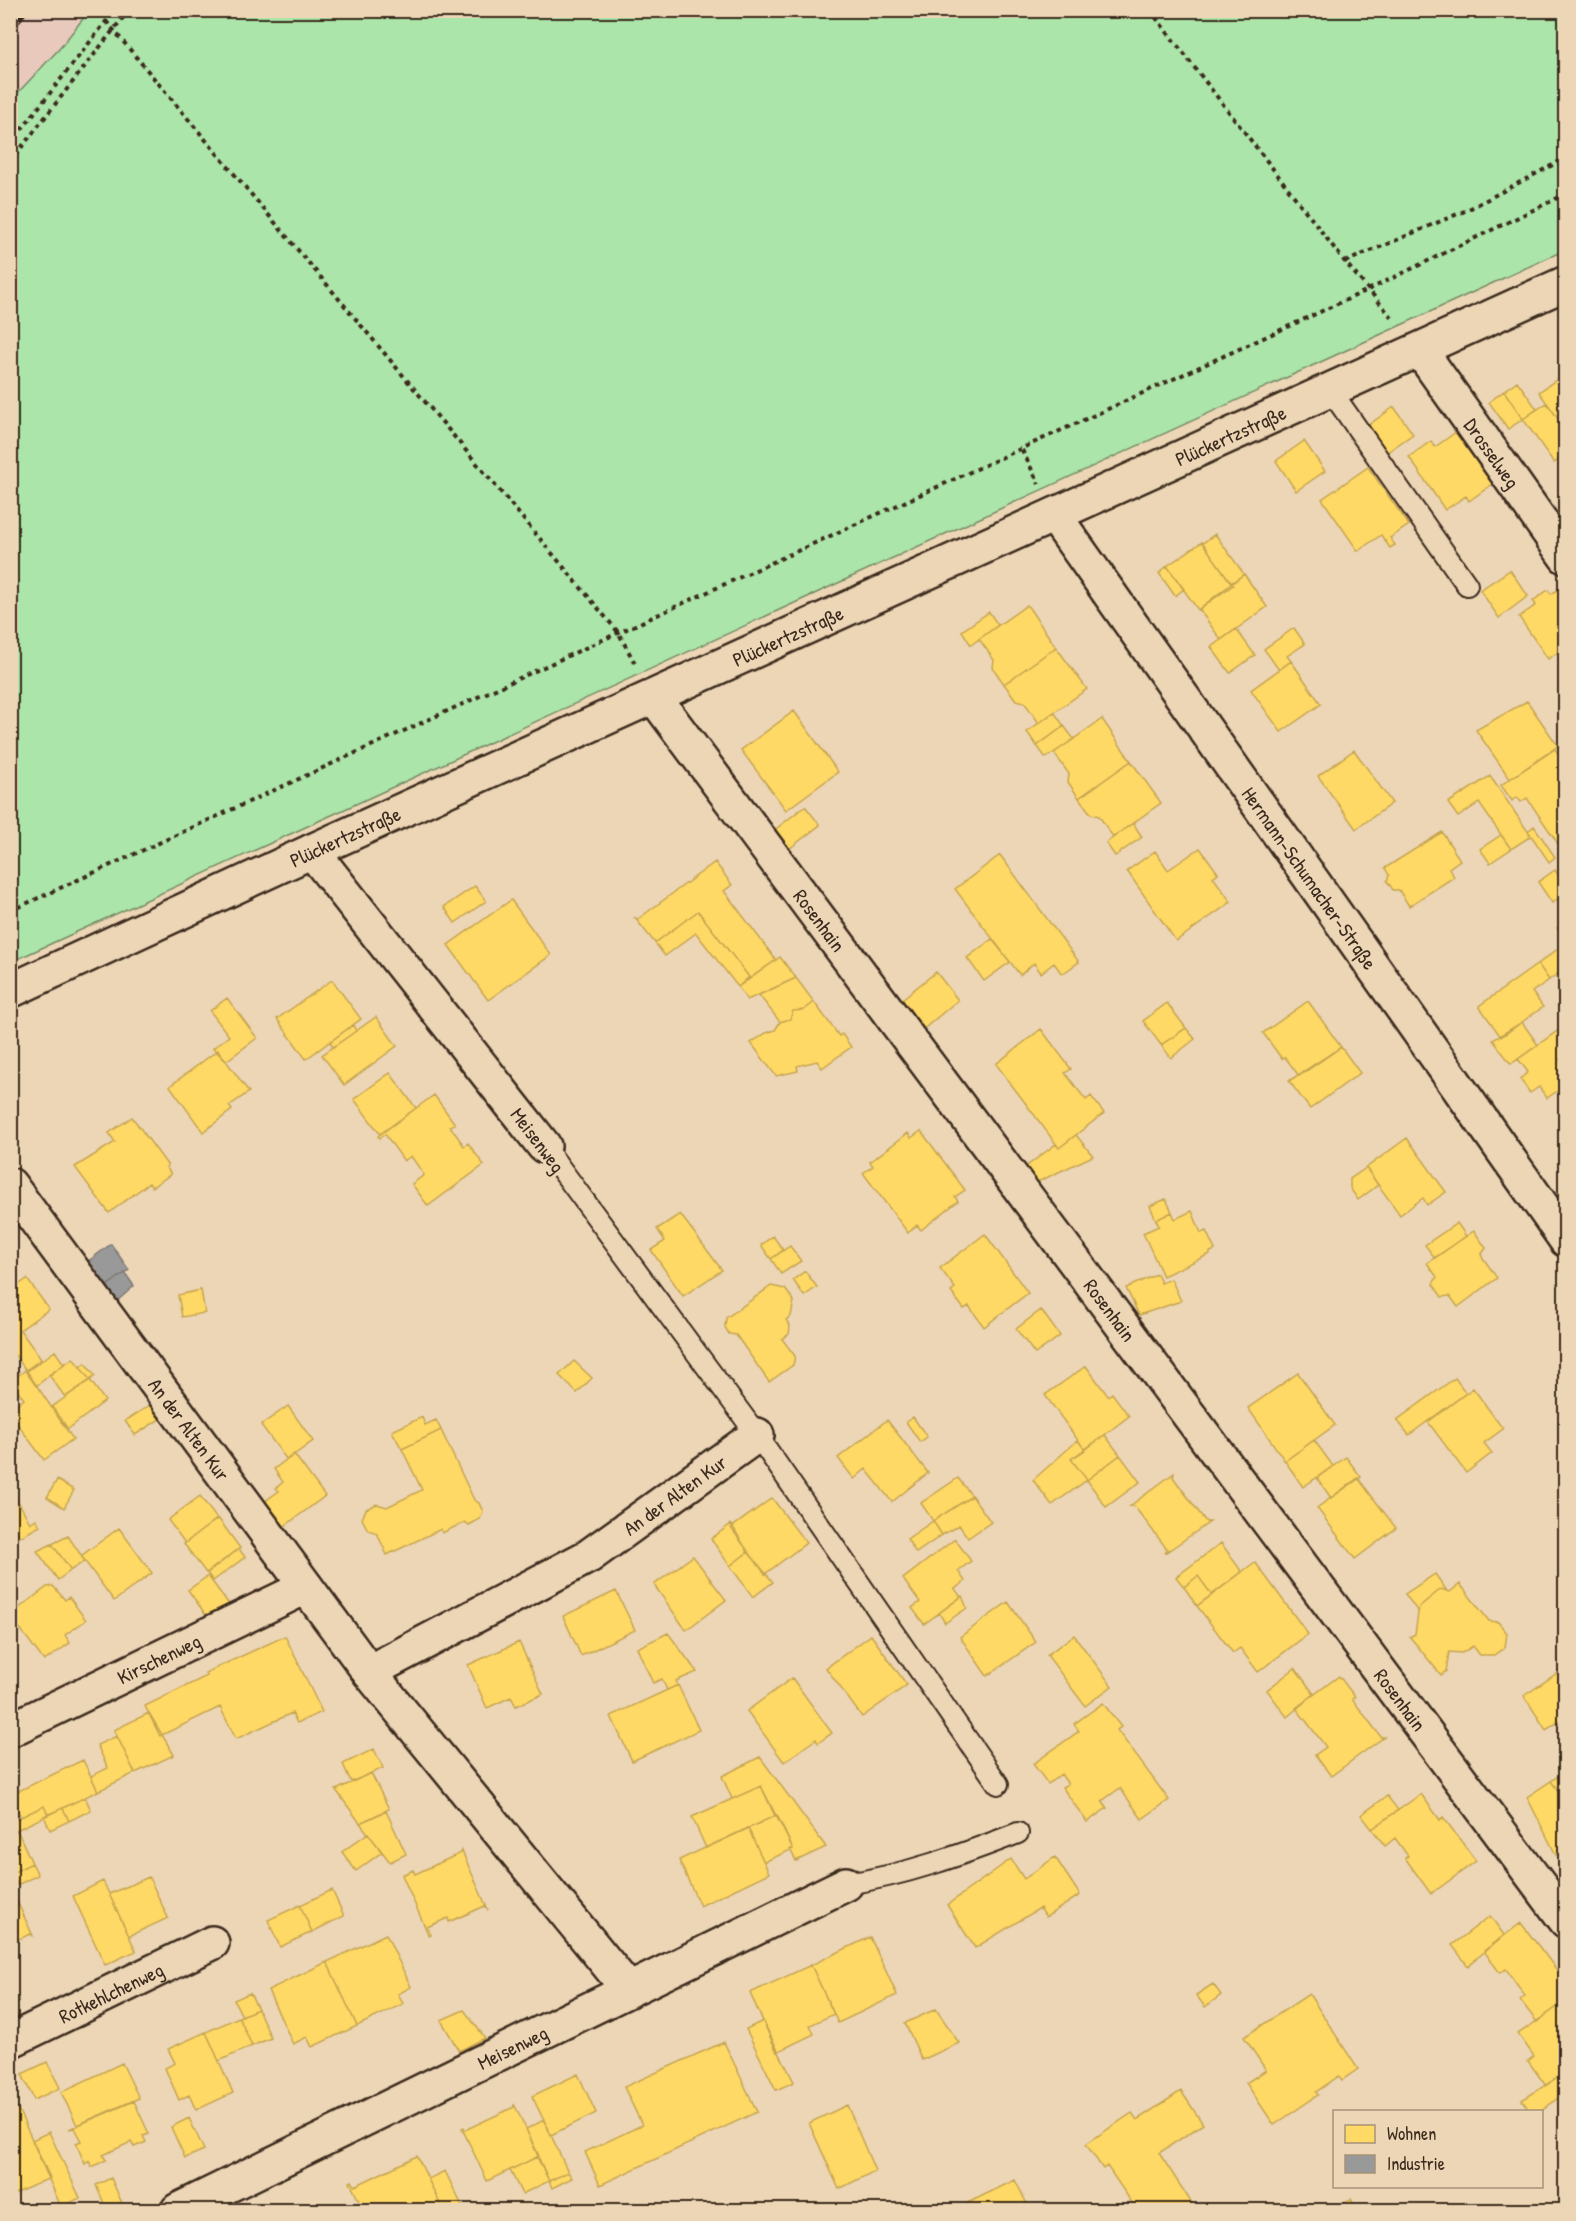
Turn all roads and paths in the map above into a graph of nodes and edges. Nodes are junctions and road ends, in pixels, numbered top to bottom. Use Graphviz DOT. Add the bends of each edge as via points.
graph roads {
  1 [pos="115,10"];
  2 [pos="129,10"];
  3 [pos="1150,10"];
  4 [pos="106,21"];
  5 [pos="114,30"];
  6 [pos="10,144"];
  7 [pos="1566,158"];
  8 [pos="10,162"];
  9 [pos="1566,194"];
  10 [pos="1345,262"];
  11 [pos="1566,284"];
  12 [pos="1368,290"];
  13 [pos="1420,350"];
  14 [pos="1331,391"];
  15 [pos="1054,515"];
  16 [pos="1566,557"];
  17 [pos="1467,585"];
  18 [pos="618,632"];
  19 [pos="654,697"];
  20 [pos="312,851"];
  21 [pos="10,911"];
  22 [pos="10,991"];
  23 [pos="544,1146"];
  24 [pos="10,1185"];
  25 [pos="1566,1240"];
  26 [pos="757,1435"];
  27 [pos="306,1587"];
  28 [pos="369,1672"];
  29 [pos="10,1730"];
  30 [pos="998,1784"];
  31 [pos="1018,1833"];
  32 [pos="846,1884"];
  33 [pos="1566,1921"];
  34 [pos="212,1943"];
  35 [pos="628,1989"];
  36 [pos="10,2041"];
  37 [pos="178,2211"];
  1 -- 4 [label="path"];
  2 -- 5 [label="path"];
  3 -- 10 [label="path"];
  4 -- 5 [label="path"];
  4 -- 6 [label="path"];
  5 -- 8 [label="path"];
  5 -- 18 [label="path"];
  7 -- 10 [label="path" via="1467,210"];
  9 -- 12 [label="path"];
  10 -- 12 [label="path"];
  11 -- 13 [label="street, Plückertzstraße"];
  12 -- 18 [label="path"];
  13 -- 14 [label="street, Plückertzstraße"];
  13 -- 16 [label="street, Drosselweg"];
  14 -- 15 [label="street, Plückertzstraße"];
  14 -- 17 [label="lane"];
  15 -- 19 [label="street, Plückertzstraße"];
  15 -- 25 [label="street, Hermann-Schumacher-Straße"];
  18 -- 21 [label="path"];
  19 -- 20 [label="street, Plückertzstraße"];
  19 -- 33 [label="street, Rosenhain"];
  20 -- 22 [label="street, Plückertzstraße"];
  20 -- 23 [label="street, Meisenweg"];
  23 -- 26 [label="lane, Meisenweg"];
  24 -- 27 [label="street, An der Alten Kur"];
  26 -- 28 [label="street, An der Alten Kur" via="589,1556"];
  26 -- 30 [label="lane, Meisenweg"];
  27 -- 28 [label="street, An der Alten Kur"];
  27 -- 29 [label="street, Kirschenweg"];
  28 -- 35 [label="street, An der Alten Kur"];
  31 -- 32 [label="lane" via="940,1863 883,1879"];
  32 -- 35 [label="street, Meisenweg"];
  34 -- 36 [label="street, Rotkehlchenweg"];
  35 -- 37 [label="street, Meisenweg"];
}
